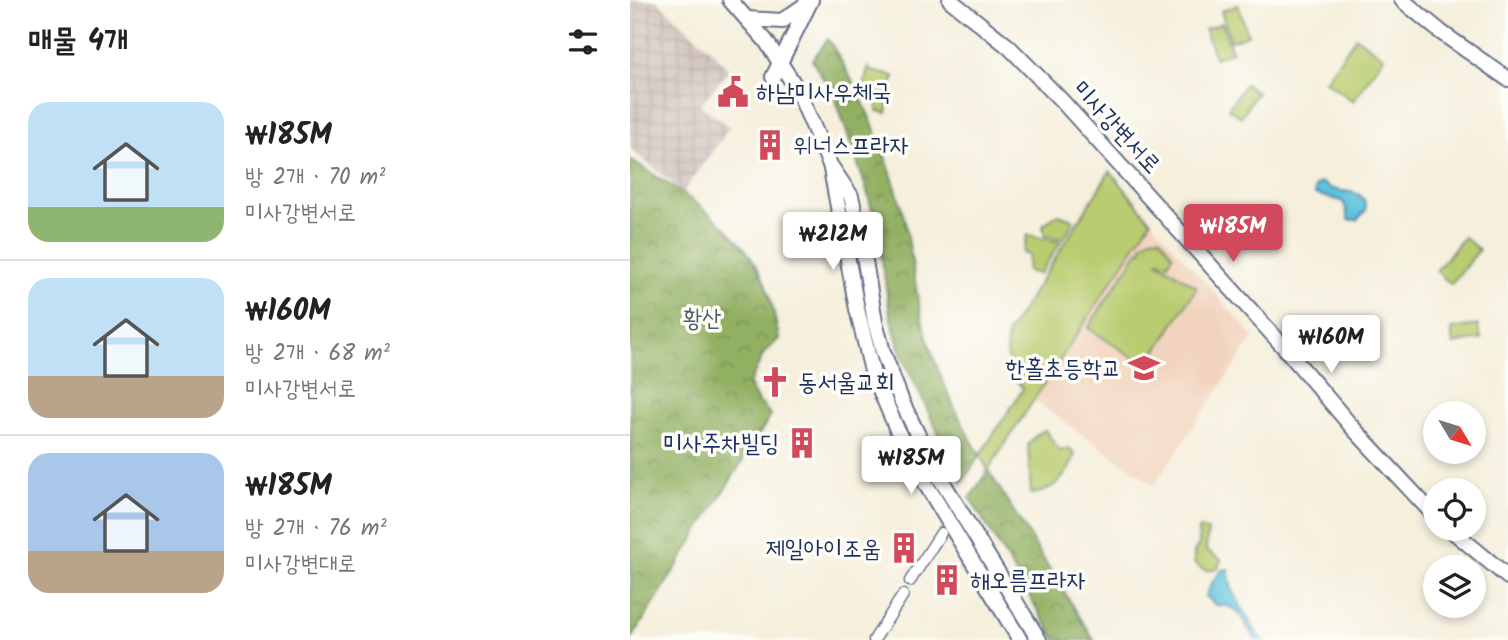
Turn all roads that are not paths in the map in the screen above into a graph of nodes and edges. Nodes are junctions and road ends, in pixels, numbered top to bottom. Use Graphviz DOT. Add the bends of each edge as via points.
graph roads {
  1 [pos="730,0"];
  2 [pos="950,0"];
  3 [pos="1402,0"];
  4 [pos="811,1"];
  5 [pos="748,19"];
  6 [pos="779,63"];
  7 [pos="772,77"];
  8 [pos="1508,79"];
  9 [pos="830,164"];
  10 [pos="1423,503"];
  11 [pos="941,533"];
  12 [pos="1465,541"];
  13 [pos="1508,577"];
  14 [pos="910,580"];
  15 [pos="903,595"];
  16 [pos="874,640"];
  17 [pos="1020,640"];
  18 [pos="1039,640"];
  1 -- 5 [label="main road"];
  2 -- 10 [label="main road, 미사강변서로" via="1017,55 1062,101"];
  3 -- 8 [label="main road"];
  4 -- 5 [label="main road" via="782,21"];
  4 -- 6 [label="main road"];
  5 -- 6 [label="main road"];
  6 -- 7 [label="main road"];
  6 -- 9 [label="main road" via="797,89"];
  9 -- 17 [label="main road" via="872,371 919,474"];
  9 -- 18 [label="main road" via="851,196 880,342 902,402 934,468"];
  11 -- 14 [label="street"];
  12 -- 13 [label="main road"];
  15 -- 16 [label="street"];
}
